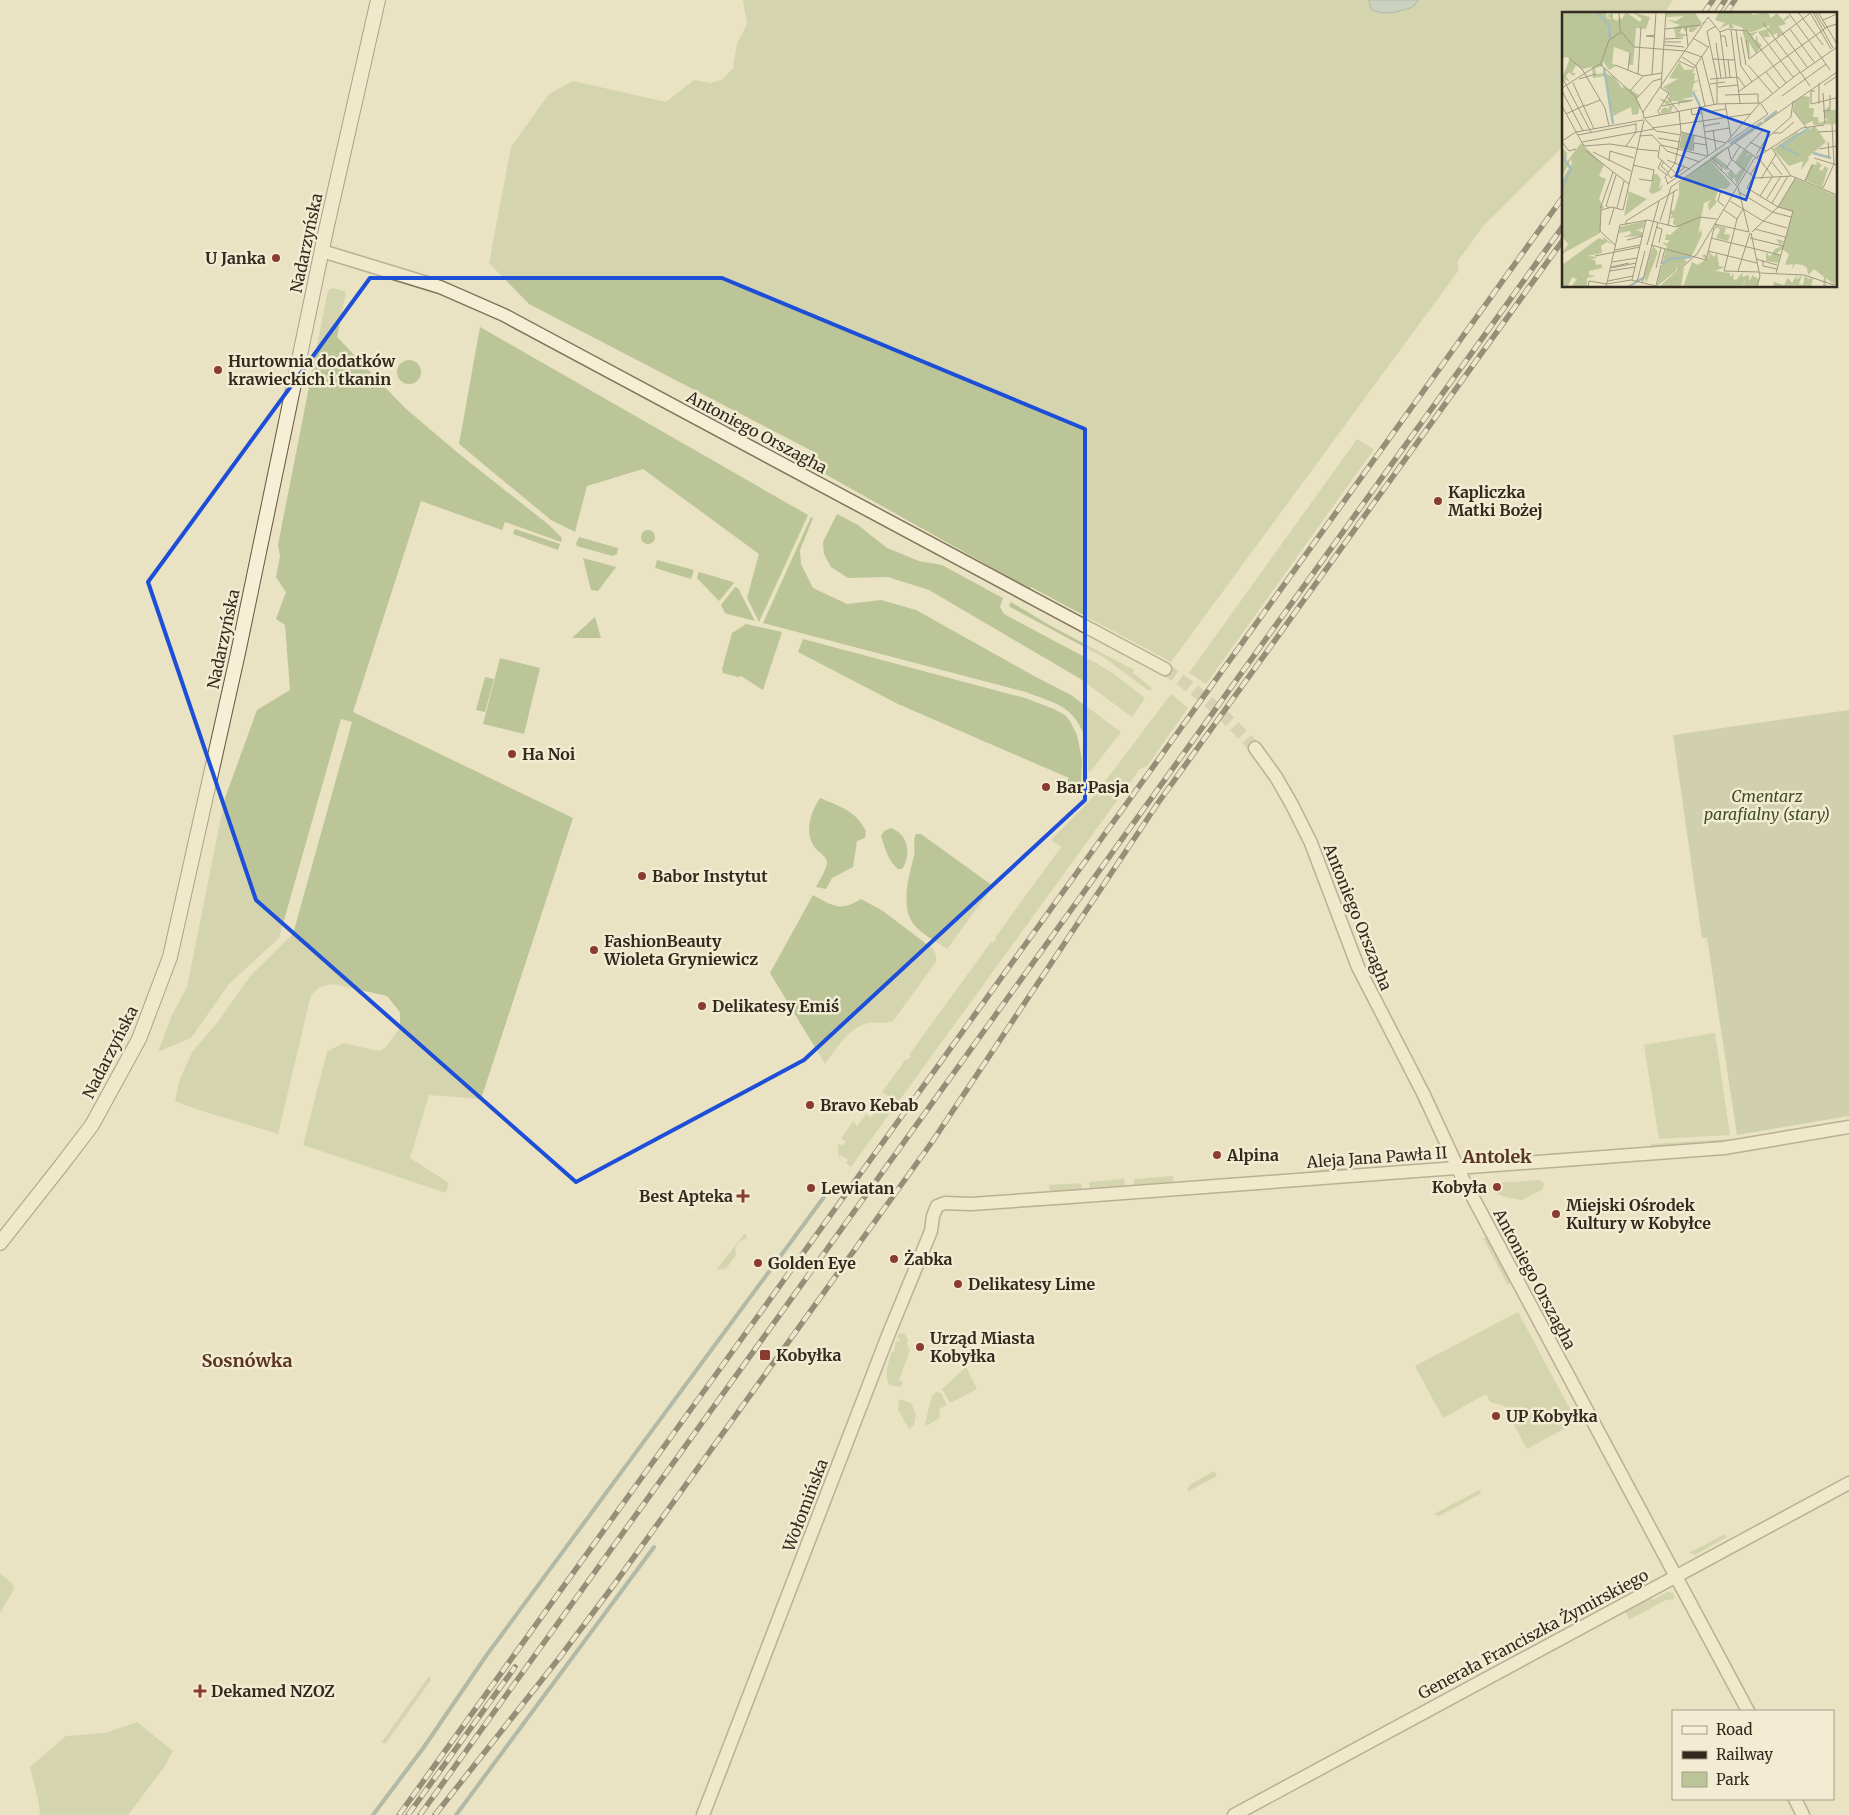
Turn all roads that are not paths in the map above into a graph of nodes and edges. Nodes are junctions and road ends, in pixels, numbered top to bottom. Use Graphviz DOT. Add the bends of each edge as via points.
graph roads {
  1 [pos="378,0"];
  2 [pos="322,251"];
  3 [pos="1165,669"];
  4 [pos="1255,748"];
  5 [pos="1849,1127"];
  6 [pos="1457,1168"];
  7 [pos="937,1206"];
  8 [pos="0,1242"];
  9 [pos="1849,1484"];
  10 [pos="1676,1576"];
  11 [pos="1747,1710"];
  12 [pos="1796,1800"];
  13 [pos="703,1815"];
  14 [pos="1234,1815"];
  15 [pos="1803,1815"];
  1 -- 2 [label="main road, Nadarzyńska"];
  2 -- 3 [label="street, Antoniego Orszagha" via="440,287 504,315"];
  2 -- 8 [label="main road, Nadarzyńska" via="170,957 139,1039 92,1125"];
  4 -- 6 [label="street, Antoniego Orszagha" via="1292,804 1311,843 1358,967 1423,1093"];
  5 -- 6 [label="street, Aleja Jana Pawła II" via="1731,1147"];
  6 -- 7 [label="street, Aleja Jana Pawła II"];
  6 -- 10 [label="street, Antoniego Orszagha"];
  7 -- 13 [label="street, Wołomińska" via="932,1216 931,1231"];
  9 -- 10 [label="street, Generała Franciszka Żymirskiego"];
  10 -- 11 [label="street, Antoniego Orszagha"];
  10 -- 14 [label="street, Generała Franciszka Żymirskiego"];
  12 -- 15 [label="street"];
}
